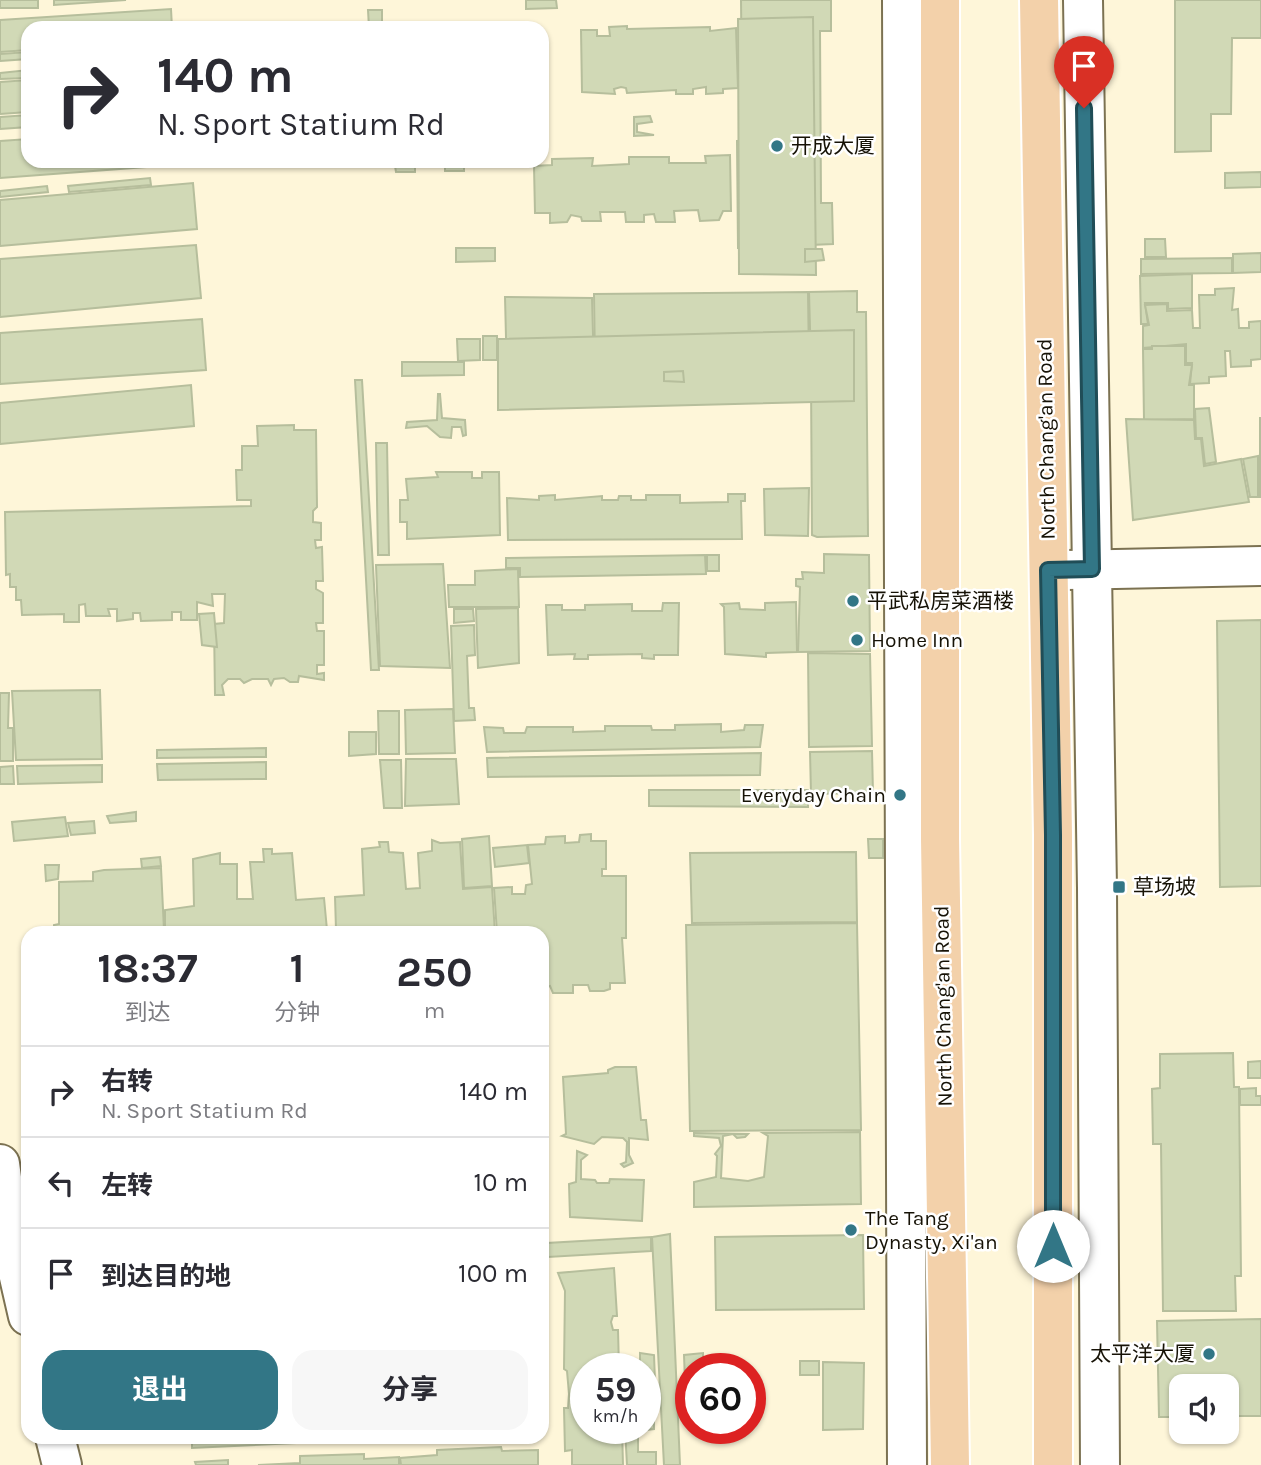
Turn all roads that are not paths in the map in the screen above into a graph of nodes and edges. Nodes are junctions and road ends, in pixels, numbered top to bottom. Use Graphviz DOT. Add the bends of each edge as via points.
graph roads {
  1 [pos="902,0"];
  2 [pos="940,0"];
  3 [pos="1039,0"];
  4 [pos="1083,0"];
  5 [pos="1261,566"];
  6 [pos="1092,569"];
  7 [pos="1048,570"];
  8 [pos="0,1164"];
  9 [pos="21,1286"];
  10 [pos="57,1444"];
  11 [pos="62,1465"];
  12 [pos="907,1465"];
  13 [pos="950,1465"];
  14 [pos="1053,1465"];
  15 [pos="1100,1465"];
  1 -- 12 [label="street"];
  2 -- 13 [label="main road, North Chang'an Road" via="940,839"];
  3 -- 7 [label="main road, North Chang'an Road"];
  4 -- 6 [label="street"];
  5 -- 6 [label="street"];
  6 -- 7 [label="street"];
  6 -- 15 [label="street"];
  7 -- 14 [label="main road, North Chang'an Road" via="1053,835"];
  8 -- 9 [label="street"];
  10 -- 11 [label="street"];
}
